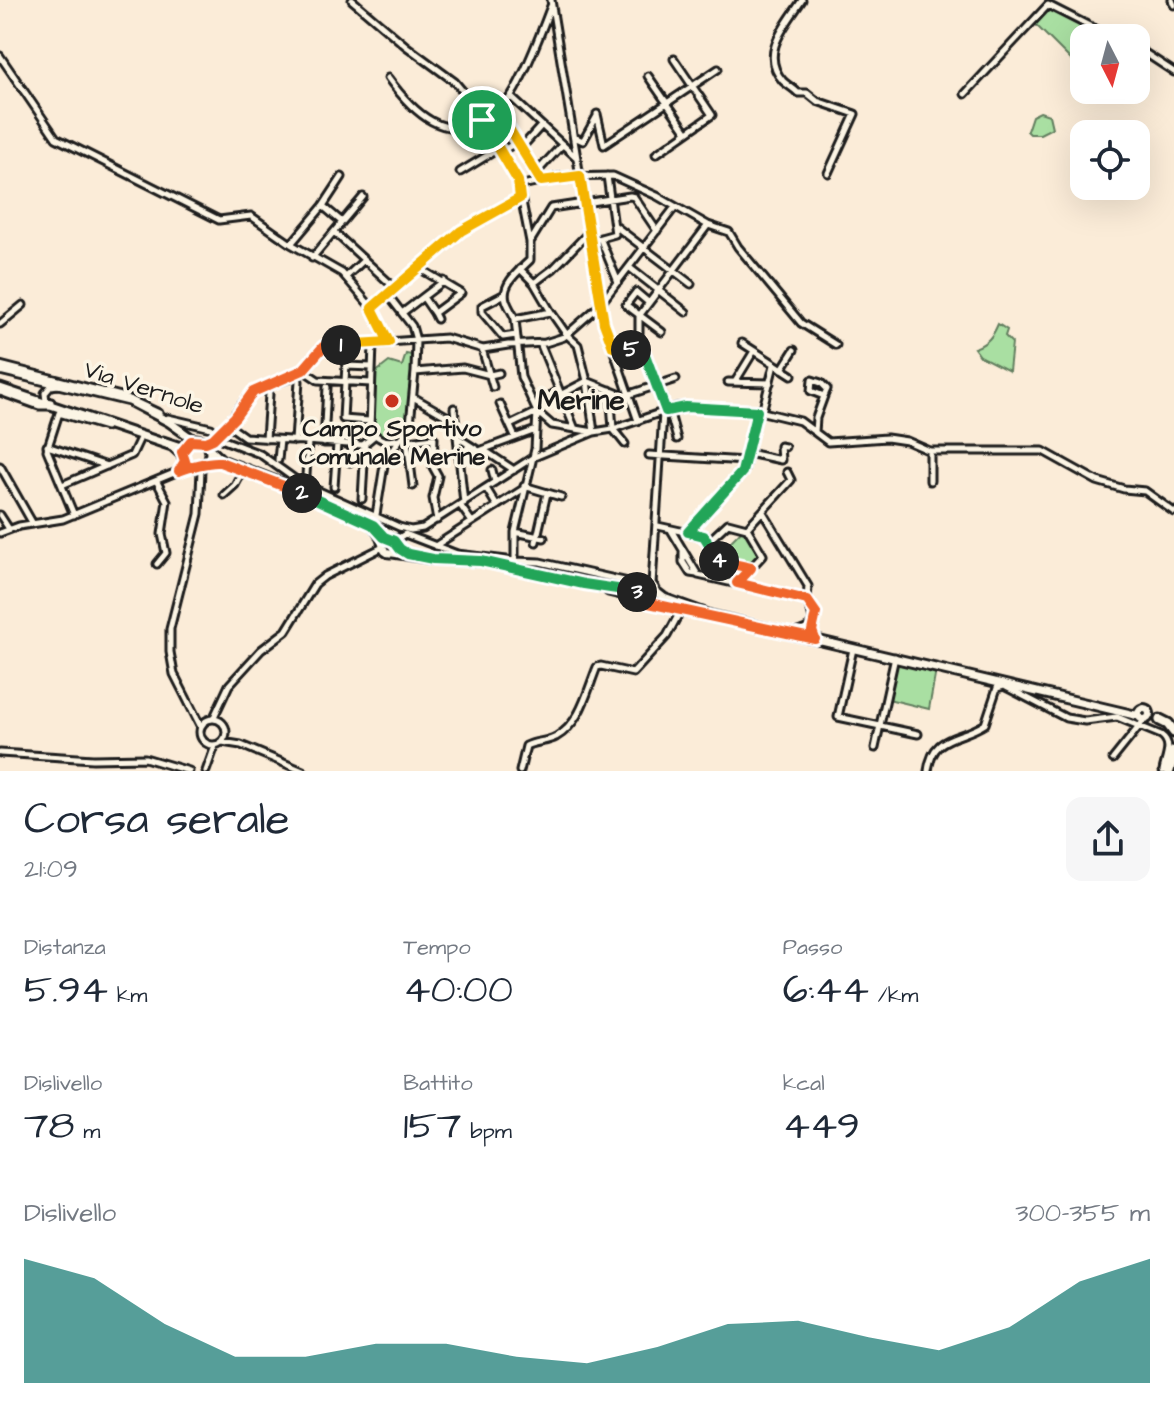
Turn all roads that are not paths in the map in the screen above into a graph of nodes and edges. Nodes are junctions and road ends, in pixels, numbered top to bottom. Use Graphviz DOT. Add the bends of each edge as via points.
graph roads {
  1 [pos="352,0"];
  2 [pos="802,0"];
  3 [pos="551,2"];
  4 [pos="1085,24"];
  5 [pos="0,56"];
  6 [pos="1150,56"];
  7 [pos="674,59"];
  8 [pos="718,69"];
  9 [pos="1174,72"];
  10 [pos="648,76"];
  11 [pos="388,78"];
  12 [pos="693,86"];
  13 [pos="965,94"];
  14 [pos="511,97"];
  15 [pos="668,104"];
  16 [pos="497,109"];
  17 [pos="482,120"];
  18 [pos="541,126"];
  19 [pos="687,132"];
  20 [pos="573,137"];
  21 [pos="519,145"];
  22 [pos="562,145"];
  23 [pos="499,150"];
  24 [pos="656,154"];
  25 [pos="577,158"];
  26 [pos="460,172"];
  27 [pos="536,173"];
  28 [pos="828,173"];
  29 [pos="580,176"];
  30 [pos="607,176"];
  31 [pos="342,177"];
  32 [pos="541,181"];
  33 [pos="518,186"];
  34 [pos="363,197"];
  35 [pos="520,198"];
  36 [pos="610,199"];
  37 [pos="583,202"];
  38 [pos="323,206"];
  39 [pos="675,207"];
  40 [pos="342,222"];
  41 [pos="614,225"];
  42 [pos="708,225"];
  43 [pos="624,231"];
  44 [pos="657,231"];
  45 [pos="334,232"];
  46 [pos="589,232"];
  47 [pos="615,234"];
  48 [pos="600,238"];
  49 [pos="590,241"];
  50 [pos="530,242"];
  51 [pos="580,242"];
  52 [pos="291,244"];
  53 [pos="645,247"];
  54 [pos="312,258"];
  55 [pos="364,260"];
  56 [pos="419,268"];
  57 [pos="630,268"];
  58 [pos="520,269"];
  59 [pos="674,270"];
  60 [pos="346,277"];
  61 [pos="444,281"];
  62 [pos="534,283"];
  63 [pos="618,283"];
  64 [pos="691,284"];
  65 [pos="395,288"];
  66 [pos="659,291"];
  67 [pos="505,294"];
  68 [pos="388,295"];
  69 [pos="423,297"];
  70 [pos="600,302"];
  71 [pos="649,303"];
  72 [pos="23,305"];
  73 [pos="372,308"];
  74 [pos="551,312"];
  75 [pos="602,312"];
  76 [pos="686,312"];
  77 [pos="402,313"];
  78 [pos="589,313"];
  79 [pos="640,315"];
  80 [pos="515,319"];
  81 [pos="0,324"];
  82 [pos="662,332"];
  83 [pos="516,335"];
  84 [pos="567,335"];
  85 [pos="416,340"];
  86 [pos="389,342"];
  87 [pos="540,343"];
  88 [pos="742,343"];
  89 [pos="373,344"];
  90 [pos="347,345"];
  91 [pos="516,345"];
  92 [pos="836,345"];
  93 [pos="613,347"];
  94 [pos="482,349"];
  95 [pos="794,350"];
  96 [pos="754,351"];
  97 [pos="644,352"];
  98 [pos="774,365"];
  99 [pos="346,366"];
  100 [pos="0,367"];
  101 [pos="372,367"];
  102 [pos="782,369"];
  103 [pos="303,370"];
  104 [pos="415,372"];
  105 [pos="499,373"];
  106 [pos="490,375"];
  107 [pos="792,375"];
  108 [pos="676,379"];
  109 [pos="299,381"];
  110 [pos="345,381"];
  111 [pos="587,381"];
  112 [pos="371,383"];
  113 [pos="770,383"];
  114 [pos="657,385"];
  115 [pos="327,387"];
  116 [pos="493,387"];
  117 [pos="0,390"];
  118 [pos="86,390"];
  119 [pos="610,390"];
  120 [pos="559,392"];
  121 [pos="269,394"];
  122 [pos="629,394"];
  123 [pos="824,396"];
  124 [pos="413,397"];
  125 [pos="500,404"];
  126 [pos="454,408"];
  127 [pos="536,410"];
  128 [pos="666,411"];
  129 [pos="760,411"];
  130 [pos="369,421"];
  131 [pos="455,421"];
  132 [pos="638,421"];
  133 [pos="510,425"];
  134 [pos="613,429"];
  135 [pos="536,430"];
  136 [pos="575,430"];
  137 [pos="594,432"];
  138 [pos="375,435"];
  139 [pos="818,435"];
  140 [pos="457,436"];
  141 [pos="217,437"];
  142 [pos="515,437"];
  143 [pos="140,438"];
  144 [pos="266,439"];
  145 [pos="404,439"];
  146 [pos="677,439"];
  147 [pos="194,440"];
  148 [pos="280,440"];
  149 [pos="295,441"];
  150 [pos="308,442"];
  151 [pos="324,443"];
  152 [pos="337,444"];
  153 [pos="365,444"];
  154 [pos="625,444"];
  155 [pos="352,445"];
  156 [pos="469,445"];
  157 [pos="47,446"];
  158 [pos="785,447"];
  159 [pos="484,450"];
  160 [pos="930,451"];
  161 [pos="748,453"];
  162 [pos="649,455"];
  163 [pos="661,456"];
  164 [pos="533,457"];
  165 [pos="187,460"];
  166 [pos="278,460"];
  167 [pos="746,461"];
  168 [pos="350,462"];
  169 [pos="460,463"];
  170 [pos="206,464"];
  171 [pos="0,466"];
  172 [pos="107,466"];
  173 [pos="492,470"];
  174 [pos="514,470"];
  175 [pos="787,472"];
  176 [pos="245,473"];
  177 [pos="306,476"];
  178 [pos="201,480"];
  179 [pos="930,481"];
  180 [pos="157,482"];
  181 [pos="495,482"];
  182 [pos="62,485"];
  183 [pos="413,486"];
  184 [pos="334,487"];
  185 [pos="486,488"];
  186 [pos="524,488"];
  187 [pos="547,493"];
  188 [pos="224,495"];
  189 [pos="561,497"];
  190 [pos="362,499"];
  191 [pos="462,504"];
  192 [pos="497,506"];
  193 [pos="763,512"];
  194 [pos="1174,512"];
  195 [pos="0,515"];
  196 [pos="74,515"];
  197 [pos="376,515"];
  198 [pos="437,520"];
  199 [pos="472,522"];
  200 [pos="33,524"];
  201 [pos="657,526"];
  202 [pos="747,528"];
  203 [pos="9,529"];
  204 [pos="670,529"];
  205 [pos="515,532"];
  206 [pos="688,532"];
  207 [pos="0,533"];
  208 [pos="704,536"];
  209 [pos="389,546"];
  210 [pos="435,546"];
  211 [pos="515,561"];
  212 [pos="157,564"];
  213 [pos="482,565"];
  214 [pos="751,568"];
  215 [pos="737,583"];
  216 [pos="647,592"];
  217 [pos="808,601"];
  218 [pos="681,610"];
  219 [pos="774,631"];
  220 [pos="810,634"];
  221 [pos="853,648"];
  222 [pos="895,657"];
  223 [pos="1005,685"];
  224 [pos="191,709"];
  225 [pos="1143,717"];
  226 [pos="213,720"];
  227 [pos="1160,720"];
  228 [pos="1174,722"];
  229 [pos="880,726"];
  230 [pos="201,727"];
  231 [pos="226,732"];
  232 [pos="1174,732"];
  233 [pos="918,734"];
  234 [pos="204,743"];
  235 [pos="219,744"];
  236 [pos="241,745"];
  237 [pos="875,748"];
  238 [pos="1174,751"];
  239 [pos="0,753"];
  240 [pos="208,759"];
  241 [pos="1113,759"];
  242 [pos="189,771"];
  243 [pos="206,771"];
  244 [pos="303,771"];
  245 [pos="520,771"];
  246 [pos="928,771"];
  247 [pos="1166,771"];
  1 -- 17 [label="street" via="455,82"];
  2 -- 28 [label="street" via="776,40 775,62 781,79 798,93 855,114"];
  3 -- 14 [label="street"];
  3 -- 20 [label="street"];
  4 -- 13 [label="street" via="1048,5"];
  5 -- 52 [label="street" via="56,138 219,220 251,216"];
  6 -- 9 [label="street"];
  7 -- 12 [label="street"];
  8 -- 12 [label="street"];
  10 -- 15 [label="street"];
  11 -- 17 [label="street" via="423,118 456,129"];
  12 -- 15 [label="street"];
  12 -- 19 [label="street" via="712,115"];
  14 -- 16 [label="street"];
  14 -- 18 [label="street"];
  15 -- 19 [label="street"];
  15 -- 20 [label="street" via="604,145 598,113 583,141"];
  16 -- 17 [label="street"];
  16 -- 21 [label="street"];
  17 -- 23 [label="street"];
  18 -- 21 [label="street"];
  18 -- 22 [label="street"];
  19 -- 24 [label="street"];
  20 -- 25 [label="street"];
  21 -- 23 [label="street"];
  21 -- 27 [label="street"];
  22 -- 25 [label="street"];
  22 -- 27 [label="street"];
  23 -- 26 [label="street"];
  23 -- 33 [label="street"];
  25 -- 29 [label="street"];
  27 -- 32 [label="street"];
  29 -- 30 [label="street"];
  29 -- 32 [label="street"];
  29 -- 37 [label="street"];
  30 -- 36 [label="street"];
  30 -- 39 [label="street"];
  31 -- 38 [label="street"];
  32 -- 33 [label="street"];
  33 -- 35 [label="street"];
  34 -- 40 [label="street"];
  35 -- 50 [label="street"];
  35 -- 56 [label="street" via="461,231"];
  36 -- 37 [label="street"];
  36 -- 41 [label="street"];
  36 -- 44 [label="street" via="633,196"];
  37 -- 46 [label="street"];
  37 -- 50 [label="street" via="551,208"];
  38 -- 40 [label="street"];
  38 -- 52 [label="street"];
  39 -- 42 [label="street"];
  39 -- 44 [label="street"];
  40 -- 45 [label="street"];
  41 -- 43 [label="street"];
  41 -- 47 [label="street"];
  42 -- 59 [label="street"];
  42 -- 92 [label="street" via="729,232 801,323"];
  43 -- 47 [label="street"];
  43 -- 53 [label="street"];
  44 -- 53 [label="street"];
  45 -- 54 [label="street"];
  45 -- 55 [label="street"];
  46 -- 49 [label="street"];
  46 -- 51 [label="street"];
  47 -- 48 [label="street"];
  48 -- 49 [label="street"];
  48 -- 63 [label="street"];
  49 -- 51 [label="street"];
  49 -- 70 [label="street"];
  50 -- 58 [label="street" via="530,258"];
  51 -- 62 [label="street"];
  52 -- 54 [label="street"];
  53 -- 57 [label="street"];
  53 -- 59 [label="street"];
  54 -- 60 [label="street"];
  55 -- 60 [label="street"];
  55 -- 65 [label="street"];
  56 -- 61 [label="street"];
  56 -- 65 [label="street"];
  57 -- 63 [label="street"];
  57 -- 66 [label="street"];
  58 -- 62 [label="street"];
  58 -- 67 [label="street"];
  59 -- 64 [label="street"];
  59 -- 66 [label="street"];
  60 -- 73 [label="street"];
  61 -- 69 [label="street"];
  61 -- 69 [label="street" via="461,293 436,316"];
  62 -- 74 [label="street"];
  63 -- 70 [label="street"];
  65 -- 68 [label="street"];
  66 -- 71 [label="street"];
  66 -- 76 [label="street"];
  67 -- 80 [label="street"];
  67 -- 83 [label="street" via="482,306 482,312 503,337"];
  68 -- 73 [label="street"];
  68 -- 77 [label="street"];
  69 -- 77 [label="street"];
  70 -- 75 [label="street"];
  70 -- 78 [label="street"];
  71 -- 79 [label="street"];
  71 -- 79 [label="street" via="636,292 626,305"];
  72 -- 81 [label="street"];
  73 -- 86 [label="street"];
  74 -- 80 [label="street"];
  74 -- 84 [label="street"];
  75 -- 78 [label="street"];
  75 -- 93 [label="street"];
  77 -- 85 [label="street"];
  78 -- 84 [label="street"];
  79 -- 82 [label="street"];
  79 -- 97 [label="street" via="637,331"];
  80 -- 83 [label="street"];
  83 -- 91 [label="street"];
  84 -- 87 [label="street"];
  84 -- 111 [label="street" via="578,345"];
  85 -- 86 [label="street"];
  85 -- 94 [label="street" via="450,338"];
  85 -- 104 [label="street"];
  86 -- 89 [label="street"];
  87 -- 91 [label="street"];
  87 -- 120 [label="street"];
  88 -- 96 [label="street"];
  89 -- 90 [label="street"];
  89 -- 101 [label="street"];
  90 -- 99 [label="street"];
  90 -- 103 [label="street" via="323,347"];
  91 -- 94 [label="street"];
  91 -- 127 [label="street" via="521,377"];
  93 -- 97 [label="street"];
  93 -- 122 [label="street"];
  94 -- 106 [label="street"];
  95 -- 102 [label="street"];
  96 -- 98 [label="street"];
  96 -- 113 [label="street" via="731,382"];
  97 -- 114 [label="street"];
  98 -- 102 [label="street"];
  98 -- 113 [label="street"];
  99 -- 101 [label="street"];
  99 -- 110 [label="street"];
  100 -- 118 [label="main road"];
  100 -- 141 [label="street, Via Vernole" via="125,397 172,420 208,427"];
  101 -- 112 [label="street"];
  102 -- 107 [label="street"];
  103 -- 110 [label="street" via="315,379"];
  103 -- 141 [label="street" via="253,392"];
  104 -- 106 [label="street" via="463,368"];
  104 -- 124 [label="street"];
  105 -- 106 [label="street"];
  106 -- 116 [label="street"];
  108 -- 114 [label="street"];
  109 -- 149 [label="street"];
  110 -- 112 [label="street"];
  110 -- 130 [label="street" via="343,419"];
  111 -- 119 [label="street"];
  111 -- 120 [label="street"];
  111 -- 137 [label="street"];
  112 -- 130 [label="street"];
  113 -- 129 [label="street"];
  114 -- 122 [label="street"];
  114 -- 128 [label="street"];
  115 -- 151 [label="street"];
  117 -- 165 [label="main road" via="163,443"];
  118 -- 147 [label="main road" via="140,406"];
  118 -- 165 [label="street" via="56,385 44,397 181,444"];
  119 -- 122 [label="street"];
  119 -- 134 [label="street"];
  120 -- 127 [label="street"];
  120 -- 136 [label="street"];
  121 -- 144 [label="street"];
  122 -- 132 [label="street"];
  123 -- 139 [label="street" via="816,418"];
  124 -- 131 [label="street"];
  124 -- 145 [label="street"];
  125 -- 133 [label="street"];
  126 -- 131 [label="street"];
  127 -- 133 [label="street"];
  127 -- 135 [label="street"];
  127 -- 136 [label="street" via="552,425"];
  128 -- 129 [label="street"];
  128 -- 132 [label="street"];
  128 -- 146 [label="street"];
  128 -- 163 [label="street"];
  129 -- 139 [label="street" via="800,421"];
  129 -- 161 [label="street"];
  130 -- 138 [label="street"];
  131 -- 140 [label="street"];
  132 -- 134 [label="street"];
  133 -- 142 [label="street"];
  134 -- 137 [label="street"];
  134 -- 154 [label="street"];
  135 -- 142 [label="street"];
  135 -- 164 [label="street"];
  136 -- 137 [label="street"];
  137 -- 164 [label="street, Via Vernole"];
  138 -- 145 [label="street" via="385,441"];
  138 -- 153 [label="street"];
  139 -- 160 [label="street" via="828,442 897,438"];
  140 -- 156 [label="street"];
  140 -- 169 [label="street"];
  141 -- 144 [label="street"];
  141 -- 147 [label="main road"];
  141 -- 170 [label="main road"];
  141 -- 176 [label="main road" via="218,458"];
  141 -- 197 [label="street, Via Vernole" via="260,454 299,482"];
  142 -- 159 [label="street"];
  143 -- 157 [label="street" via="59,413"];
  143 -- 165 [label="street" via="172,448"];
  143 -- 172 [label="street" via="135,453"];
  144 -- 148 [label="street"];
  145 -- 183 [label="street"];
  145 -- 197 [label="street" via="385,459"];
  145 -- 198 [label="street" via="434,438"];
  147 -- 165 [label="main road"];
  148 -- 149 [label="street"];
  148 -- 166 [label="street"];
  149 -- 150 [label="street"];
  150 -- 151 [label="street"];
  150 -- 177 [label="street"];
  151 -- 152 [label="street"];
  152 -- 155 [label="street"];
  152 -- 184 [label="street"];
  153 -- 155 [label="street"];
  153 -- 190 [label="street"];
  155 -- 168 [label="street"];
  156 -- 159 [label="street"];
  156 -- 169 [label="street"];
  157 -- 172 [label="street"];
  157 -- 182 [label="street"];
  158 -- 161 [label="street" via="780,446 781,460"];
  159 -- 174 [label="street"];
  160 -- 179 [label="street"];
  160 -- 194 [label="street" via="1043,451 1097,481 1145,491"];
  161 -- 167 [label="street"];
  162 -- 163 [label="street"];
  163 -- 167 [label="street"];
  163 -- 201 [label="street"];
  164 -- 174 [label="street, Via Vernole"];
  164 -- 186 [label="street"];
  165 -- 170 [label="main road"];
  165 -- 178 [label="street"];
  165 -- 180 [label="street" via="179,471"];
  167 -- 206 [label="street"];
  169 -- 191 [label="street"];
  170 -- 176 [label="main road" via="228,464"];
  170 -- 178 [label="street"];
  171 -- 200 [label="street"];
  172 -- 182 [label="street"];
  173 -- 181 [label="street"];
  174 -- 181 [label="street, Via Vernole"];
  175 -- 193 [label="street" via="791,480"];
  176 -- 188 [label="street"];
  176 -- 209 [label="main road" via="359,513"];
  178 -- 224 [label="street" via="199,514 170,629 174,674"];
  180 -- 196 [label="street"];
  180 -- 212 [label="street" via="167,501 162,534 166,553"];
  181 -- 185 [label="street, Via Vernole"];
  182 -- 196 [label="street"];
  185 -- 191 [label="street, Via Vernole"];
  185 -- 192 [label="street"];
  186 -- 187 [label="street"];
  186 -- 192 [label="street"];
  186 -- 205 [label="street"];
  187 -- 189 [label="street"];
  187 -- 205 [label="street" via="539,538"];
  191 -- 198 [label="street, Via Vernole"];
  191 -- 199 [label="street"];
  192 -- 199 [label="street"];
  193 -- 202 [label="street"];
  193 -- 217 [label="street" via="808,586"];
  195 -- 203 [label="street"];
  196 -- 200 [label="street"];
  197 -- 198 [label="street, Via Vernole" via="411,530"];
  199 -- 210 [label="street"];
  200 -- 203 [label="street"];
  201 -- 204 [label="street"];
  201 -- 216 [label="street"];
  202 -- 208 [label="street" via="728,523 712,538"];
  202 -- 214 [label="street" via="763,555"];
  203 -- 207 [label="street"];
  204 -- 206 [label="street"];
  204 -- 215 [label="street" via="698,575"];
  205 -- 211 [label="street"];
  206 -- 208 [label="street"];
  208 -- 214 [label="street" via="718,560"];
  209 -- 210 [label="street" via="401,535"];
  209 -- 216 [label="main road" via="433,559 481,561"];
  209 -- 226 [label="street" via="315,584 286,631 229,685"];
  210 -- 211 [label="street"];
  211 -- 216 [label="street" via="540,562"];
  213 -- 216 [label="street"];
  214 -- 215 [label="street"];
  215 -- 217 [label="street"];
  216 -- 218 [label="street"];
  216 -- 219 [label="main road"];
  217 -- 220 [label="street" via="816,613"];
  218 -- 219 [label="street"];
  218 -- 245 [label="street" via="667,636 634,673 597,667 574,721 556,737 526,746"];
  219 -- 220 [label="main road"];
  220 -- 221 [label="main road"];
  221 -- 222 [label="main road"];
  221 -- 229 [label="street" via="838,717"];
  222 -- 223 [label="main road"];
  222 -- 229 [label="street"];
  223 -- 225 [label="main road"];
  223 -- 225 [label="street" via="1063,717"];
  223 -- 246 [label="street" via="997,688 985,724 942,741"];
  224 -- 226 [label="street"];
  224 -- 230 [label="street"];
  225 -- 227 [label="main road"];
  225 -- 228 [label="main road"];
  225 -- 241 [label="street"];
  225 -- 247 [label="street" via="1168,741"];
  226 -- 230 [label="street"];
  226 -- 231 [label="street"];
  227 -- 228 [label="main road"];
  227 -- 232 [label="highway"];
  229 -- 233 [label="street"];
  229 -- 237 [label="street"];
  230 -- 234 [label="street"];
  231 -- 235 [label="street"];
  231 -- 236 [label="street"];
  234 -- 235 [label="street"];
  234 -- 240 [label="street"];
  235 -- 236 [label="street"];
  235 -- 240 [label="street"];
  236 -- 244 [label="street"];
  238 -- 247 [label="highway"];
  239 -- 242 [label="street" via="145,758"];
  240 -- 243 [label="street"];
}
